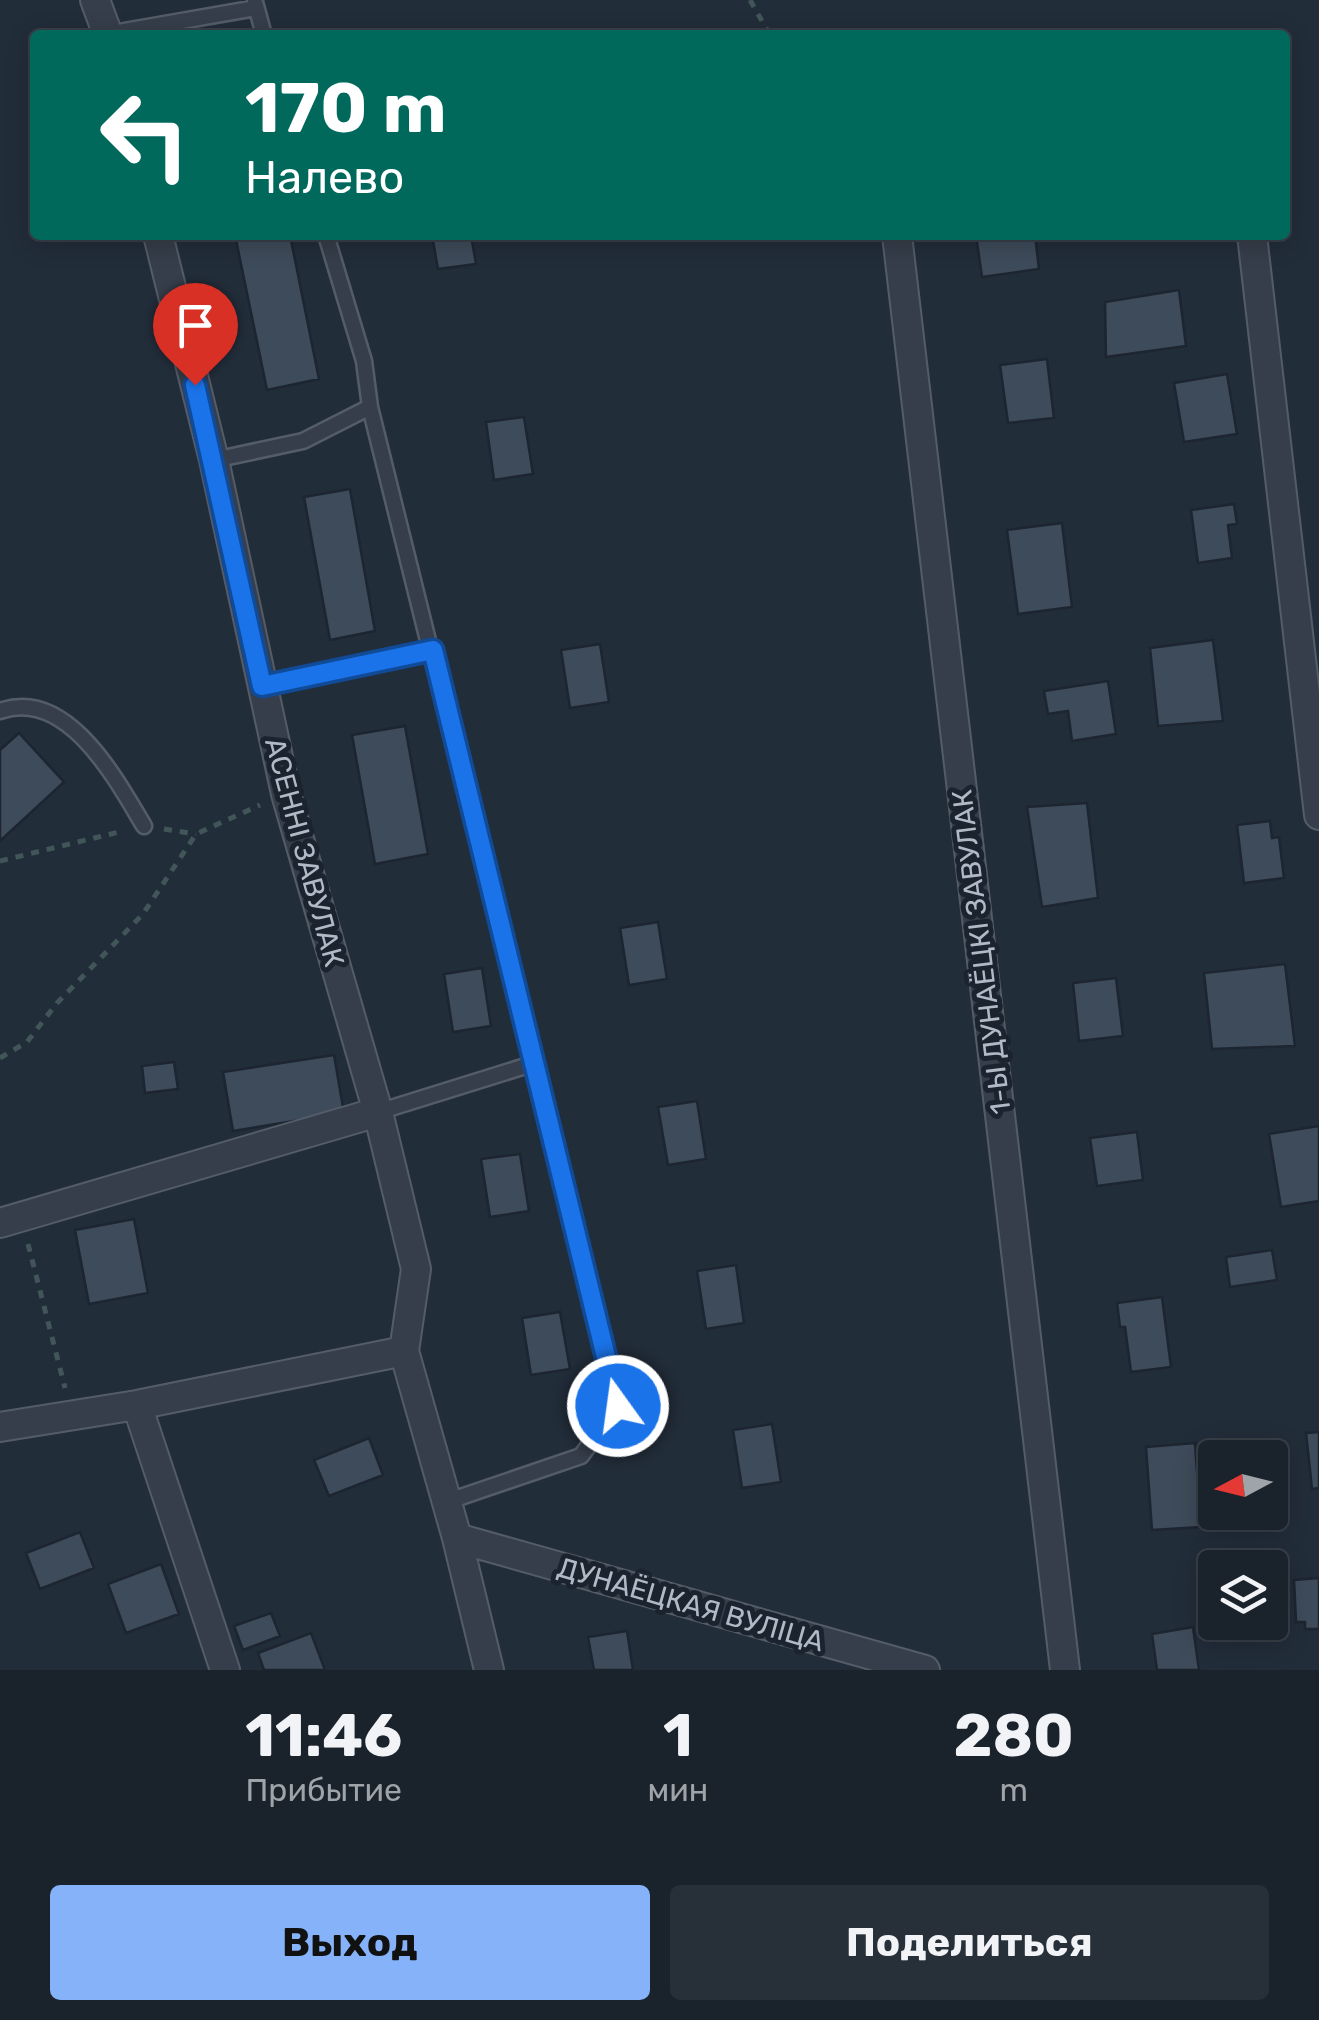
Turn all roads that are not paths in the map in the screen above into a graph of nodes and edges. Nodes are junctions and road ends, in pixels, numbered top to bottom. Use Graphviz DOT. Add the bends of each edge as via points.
graph roads {
  1 [pos="95,0"];
  2 [pos="255,4"];
  3 [pos="106,30"];
  4 [pos="132,30"];
  5 [pos="263,30"];
  6 [pos="159,240"];
  7 [pos="328,240"];
  8 [pos="899,240"];
  9 [pos="1253,240"];
  10 [pos="370,407"];
  11 [pos="214,460"];
  12 [pos="433,650"];
  13 [pos="262,686"];
  14 [pos="0,711"];
  15 [pos="1319,816"];
  16 [pos="144,826"];
  17 [pos="532,1064"];
  18 [pos="378,1112"];
  19 [pos="10,1220"];
  20 [pos="404,1351"];
  21 [pos="138,1404"];
  22 [pos="0,1427"];
  23 [pos="445,1502"];
  24 [pos="457,1538"];
  25 [pos="225,1670"];
  26 [pos="489,1670"];
  27 [pos="925,1670"];
  28 [pos="1064,1670"];
  1 -- 3 [label="street"];
  2 -- 4 [label="lane"];
  2 -- 5 [label="lane"];
  6 -- 11 [label="street, АСЕННІ ЗАВУЛАК"];
  7 -- 10 [label="lane" via="364,361"];
  8 -- 28 [label="street, 1-Ы ДУНАЁЦКІ ЗАВУЛАК"];
  9 -- 15 [label="street"];
  10 -- 11 [label="lane" via="303,441"];
  10 -- 12 [label="lane"];
  11 -- 13 [label="street, АСЕННІ ЗАВУЛАК"];
  12 -- 13 [label="lane"];
  12 -- 17 [label="lane"];
  13 -- 18 [label="street, АСЕННІ ЗАВУЛАК" via="286,794"];
  14 -- 16 [label="lane" via="16,706 53,714 95,748"];
  17 -- 18 [label="lane"];
  17 -- 23 [label="lane" via="618,1406 581,1456"];
  18 -- 19 [label="street"];
  18 -- 20 [label="street, АСЕННІ ЗАВУЛАК" via="416,1269"];
  20 -- 21 [label="street"];
  20 -- 23 [label="street, АСЕННІ ЗАВУЛАК"];
  21 -- 22 [label="street"];
  21 -- 25 [label="street"];
  23 -- 24 [label="street, АСЕННІ ЗАВУЛАК"];
  24 -- 26 [label="street, АСЕННІ ЗАВУЛАК"];
  24 -- 27 [label="street, ДУНАЁЦКАЯ ВУЛІЦА"];
}
